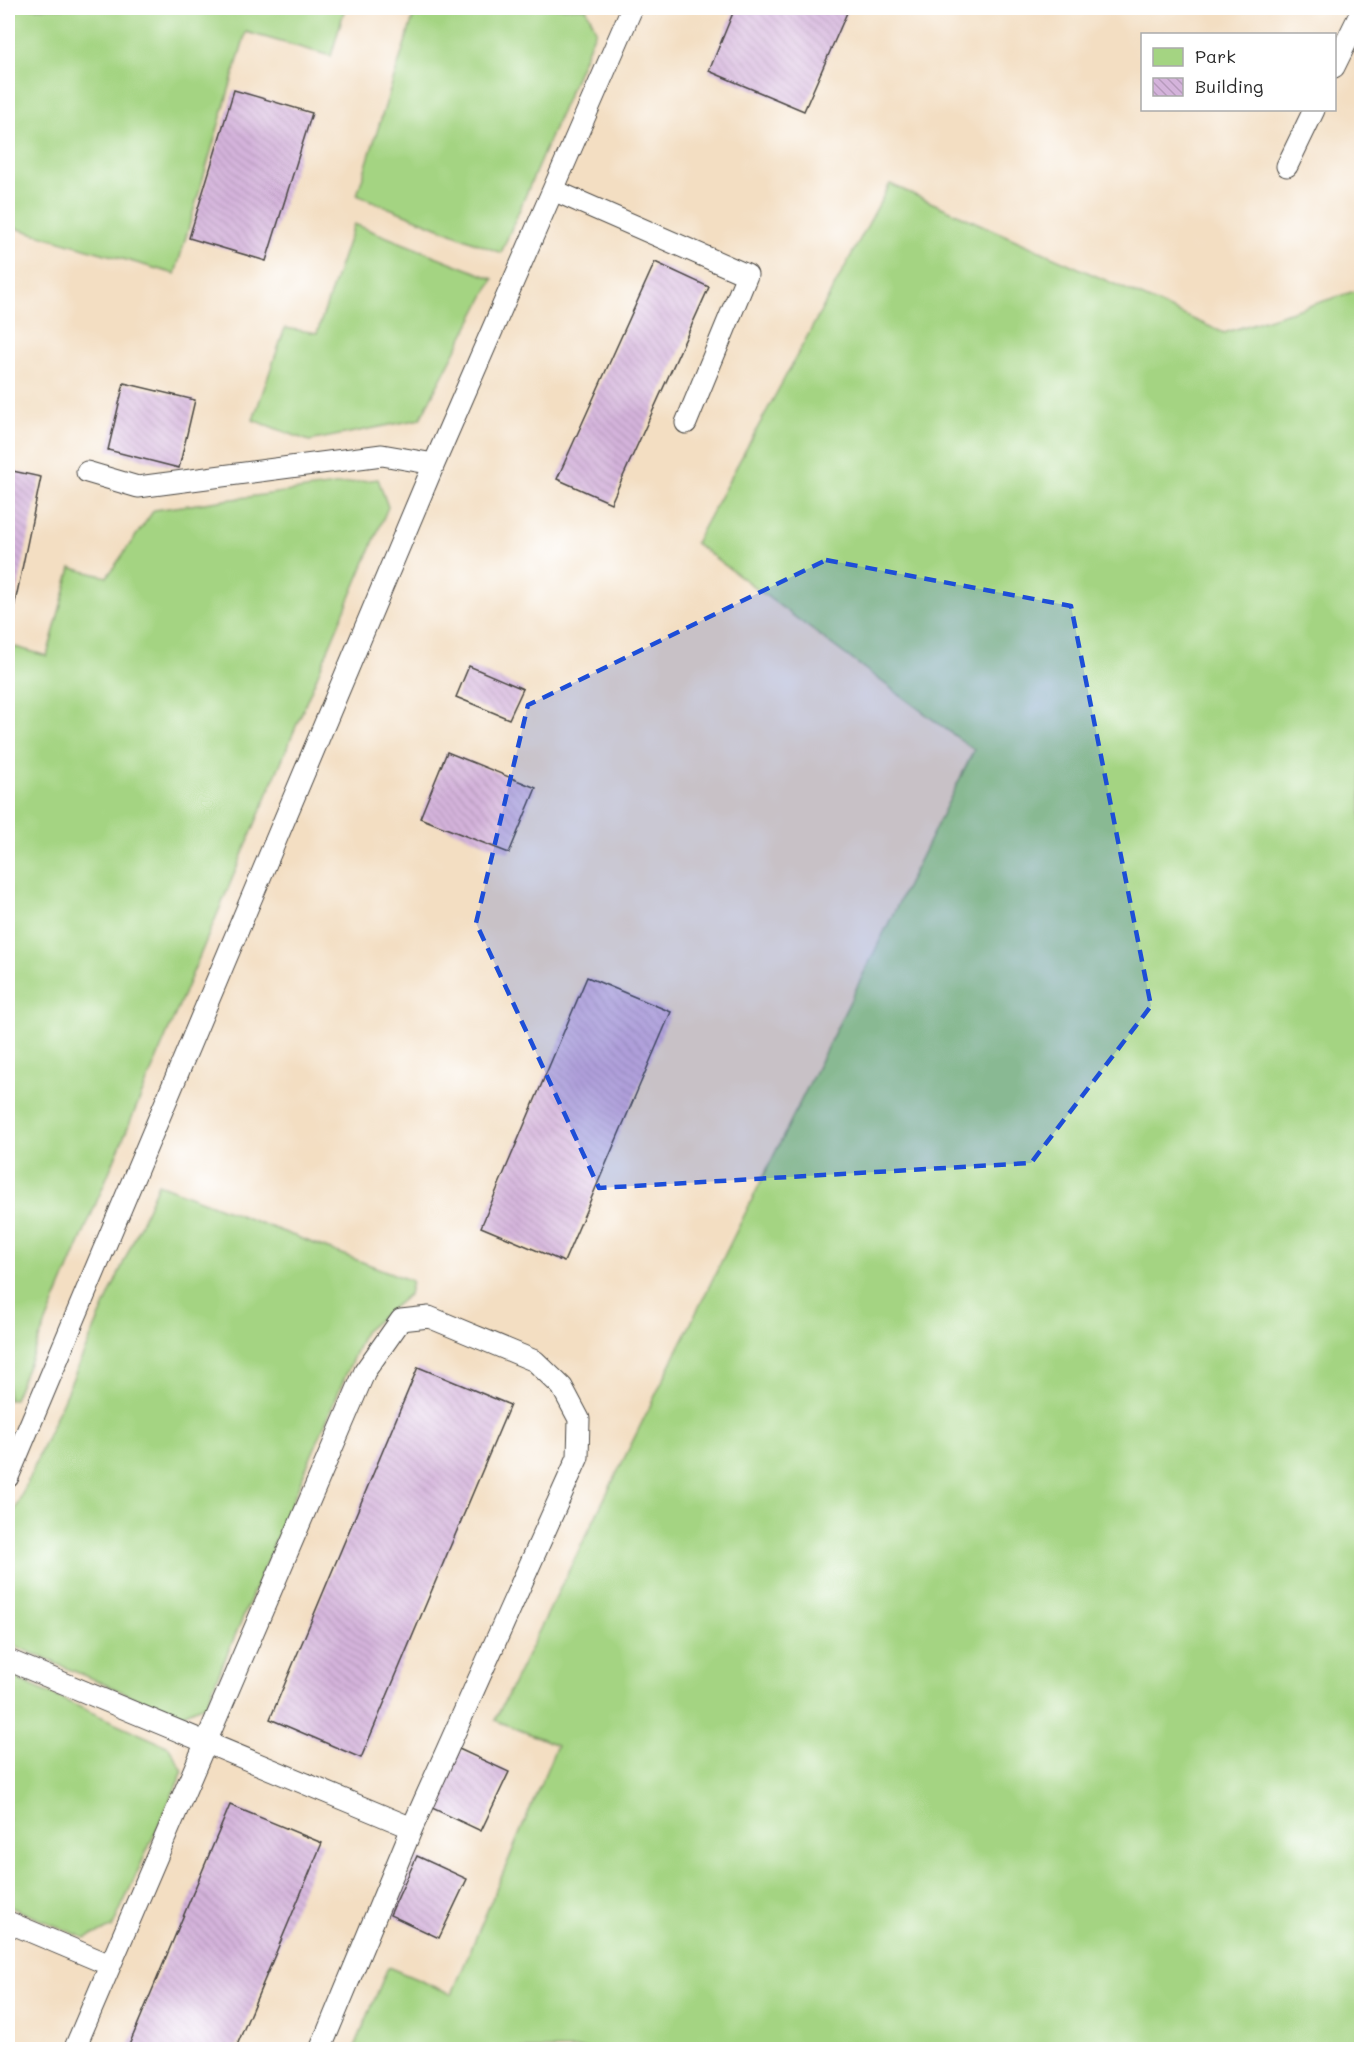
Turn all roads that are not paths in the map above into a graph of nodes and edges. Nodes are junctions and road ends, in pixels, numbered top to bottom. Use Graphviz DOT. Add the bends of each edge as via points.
graph roads {
  1 [pos="632,8"];
  2 [pos="1362,10"];
  3 [pos="1336,65"];
  4 [pos="1314,111"];
  5 [pos="1287,166"];
  6 [pos="553,190"];
  7 [pos="686,423"];
  8 [pos="434,464"];
  9 [pos="87,472"];
  10 [pos="10,1463"];
  11 [pos="8,1660"];
  12 [pos="205,1742"];
  13 [pos="412,1828"];
  14 [pos="8,1922"];
  15 [pos="110,1965"];
  16 [pos="74,2049"];
  17 [pos="320,2049"];
  1 -- 6 [label="lane"];
  2 -- 3 [label="lane"];
  4 -- 5 [label="lane"];
  6 -- 7 [label="lane" via="747,274"];
  6 -- 8 [label="lane"];
  8 -- 9 [label="lane" via="382,455 138,487"];
  8 -- 10 [label="lane"];
  11 -- 12 [label="lane"];
  12 -- 13 [label="lane"];
  12 -- 13 [label="lane" via="365,1371 401,1320 429,1317 535,1361 562,1387 579,1419 578,1457"];
  12 -- 15 [label="lane"];
  13 -- 17 [label="lane"];
  14 -- 15 [label="lane"];
  15 -- 16 [label="lane"];
}
